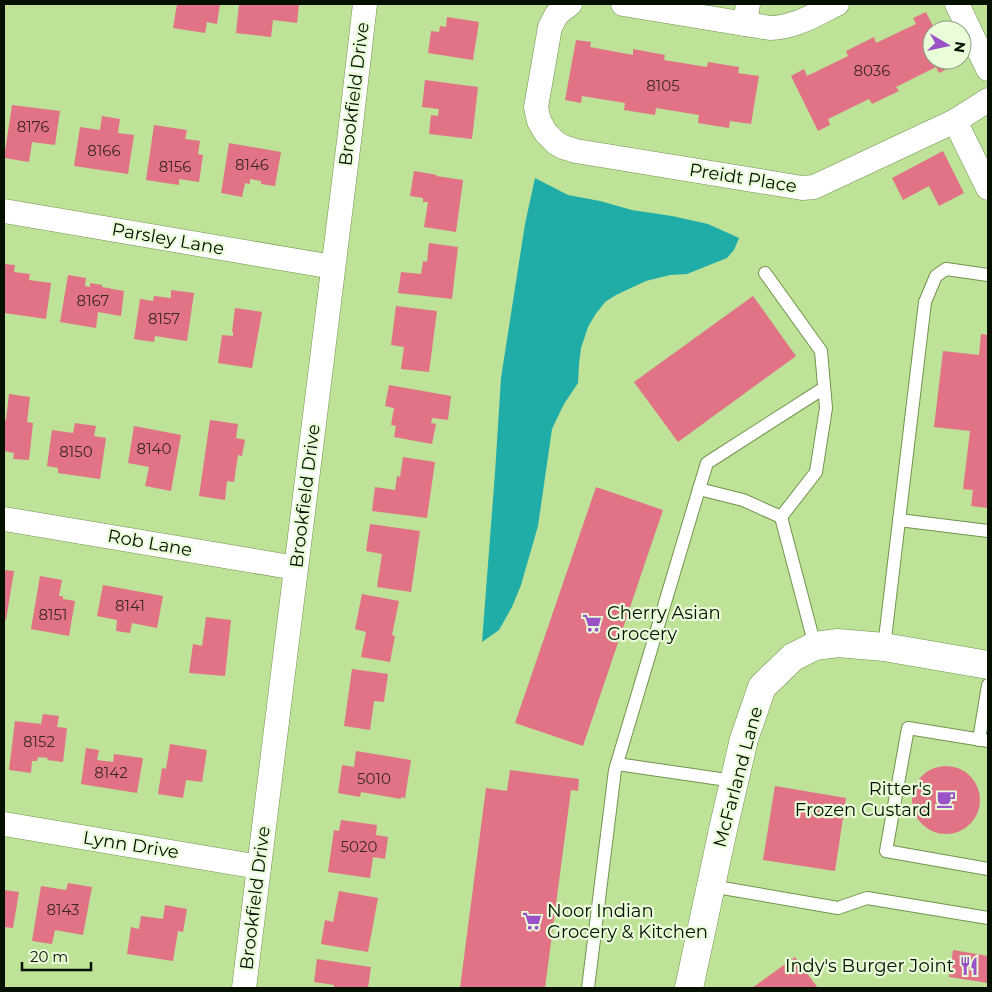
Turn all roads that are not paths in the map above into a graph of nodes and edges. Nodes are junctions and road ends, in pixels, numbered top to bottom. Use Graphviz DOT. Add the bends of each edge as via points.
graph roads {
  1 [pos="365,4"];
  2 [pos="570,4"];
  3 [pos="624,4"];
  4 [pos="837,4"];
  5 [pos="957,4"];
  6 [pos="746,14"];
  7 [pos="988,69"];
  8 [pos="988,100"];
  9 [pos="955,121"];
  10 [pos="988,188"];
  11 [pos="4,212"];
  12 [pos="333,267"];
  13 [pos="765,273"];
  14 [pos="988,276"];
  15 [pos="824,388"];
  16 [pos="699,489"];
  17 [pos="781,517"];
  18 [pos="4,519"];
  19 [pos="899,520"];
  20 [pos="988,532"];
  21 [pos="296,568"];
  22 [pos="815,646"];
  23 [pos="884,647"];
  24 [pos="988,665"];
  25 [pos="988,685"];
  26 [pos="984,740"];
  27 [pos="617,764"];
  28 [pos="734,781"];
  29 [pos="4,824"];
  30 [pos="259,867"];
  31 [pos="988,869"];
  32 [pos="711,886"];
  33 [pos="988,918"];
  34 [pos="244,988"];
  35 [pos="588,988"];
  36 [pos="688,988"];
  1 -- 12 [label="street, Brookfield Drive"];
  2 -- 9 [label="street, Preidt Place" via="557,14 550,27 536,107 546,133 556,143 576,151 802,188 820,185"];
  3 -- 6 [label="street"];
  4 -- 6 [label="street" via="788,26 770,28"];
  5 -- 7 [label="street"];
  8 -- 9 [label="street, Preidt Place"];
  9 -- 10 [label="street"];
  11 -- 12 [label="street, Parsley Lane"];
  12 -- 21 [label="street, Brookfield Drive"];
  13 -- 15 [label="lane" via="821,351"];
  14 -- 19 [label="lane" via="946,269 936,276 925,302"];
  15 -- 16 [label="lane" via="707,464"];
  15 -- 17 [label="lane" via="826,408 816,472"];
  16 -- 17 [label="lane" via="743,500"];
  16 -- 27 [label="lane"];
  17 -- 22 [label="lane"];
  18 -- 21 [label="street, Rob Lane"];
  19 -- 20 [label="lane"];
  19 -- 23 [label="lane"];
  21 -- 30 [label="street, Brookfield Drive"];
  22 -- 23 [label="street, McFarland Lane" via="838,643"];
  22 -- 28 [label="street, McFarland Lane" via="793,657 762,687"];
  23 -- 24 [label="street, McFarland Lane"];
  25 -- 26 [label="lane"];
  26 -- 31 [label="lane" via="908,728 886,851"];
  27 -- 28 [label="lane"];
  27 -- 35 [label="lane"];
  28 -- 32 [label="street, McFarland Lane"];
  29 -- 30 [label="street, Lynn Drive"];
  30 -- 34 [label="street, Brookfield Drive"];
  32 -- 33 [label="lane" via="838,908 867,898"];
  32 -- 36 [label="street, McFarland Lane"];
}
